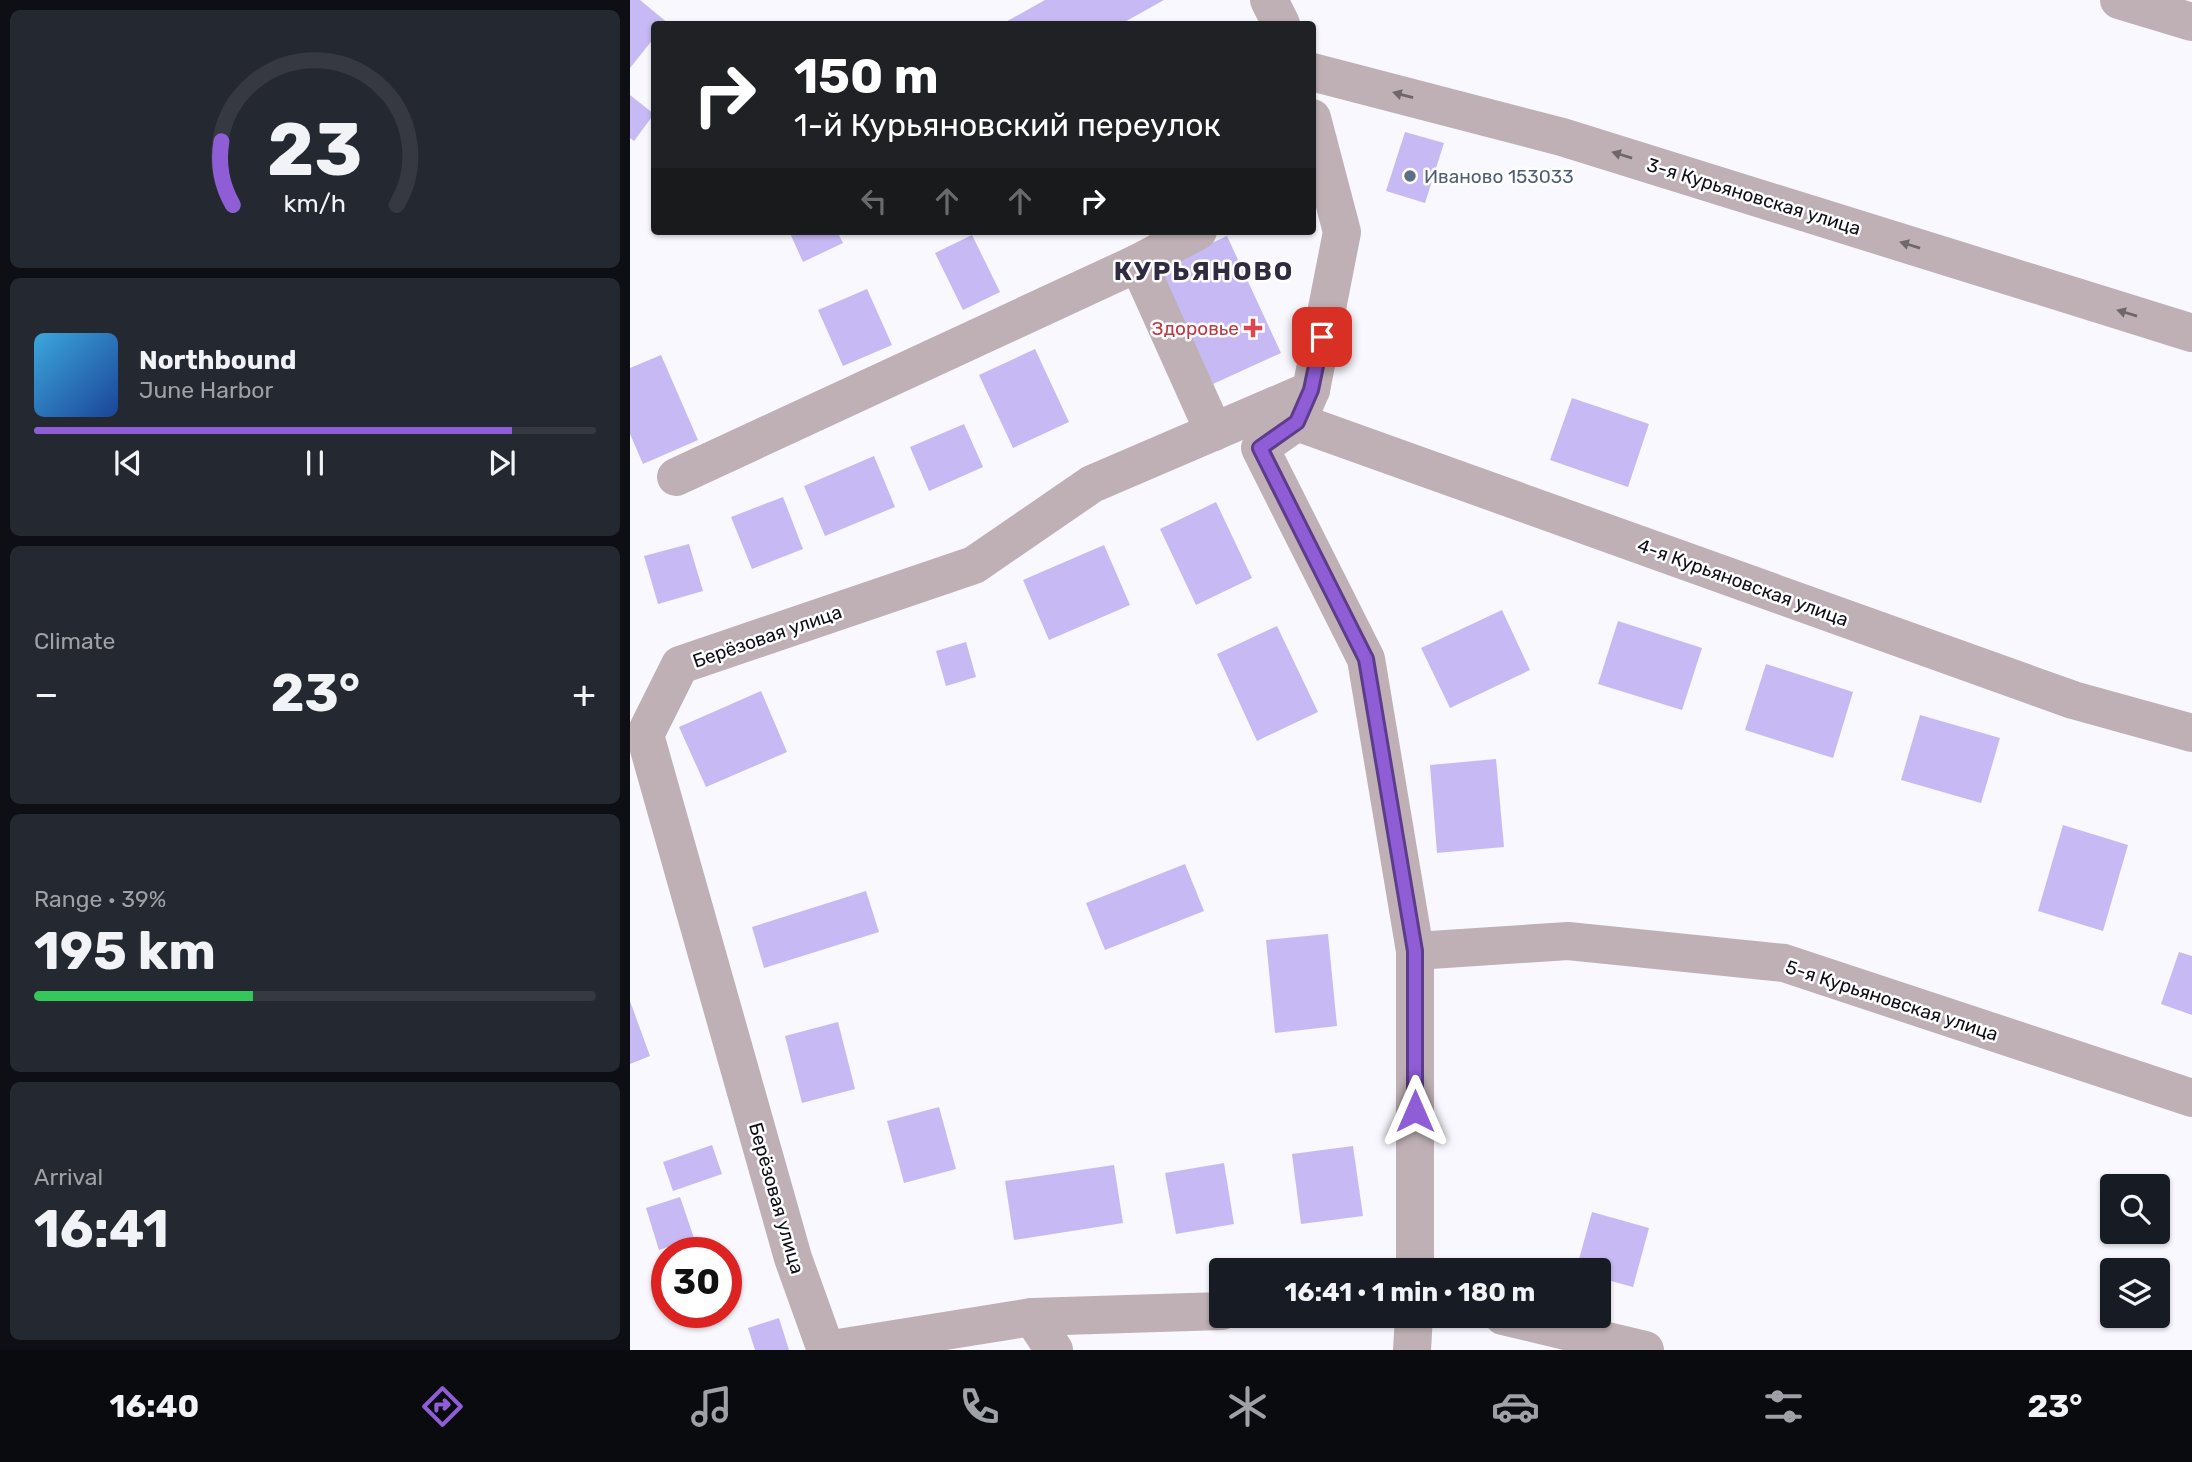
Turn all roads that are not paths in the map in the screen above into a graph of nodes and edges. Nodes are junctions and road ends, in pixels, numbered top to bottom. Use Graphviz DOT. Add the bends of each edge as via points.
graph roads {
  1 [pos="1269,0"];
  2 [pos="2119,0"];
  3 [pos="1280,21"];
  4 [pos="2192,22"];
  5 [pos="1316,73"];
  6 [pos="1316,146"];
  7 [pos="1320,174"];
  8 [pos="1190,235"];
  9 [pos="1138,263"];
  10 [pos="2192,333"];
  11 [pos="1304,406"];
  12 [pos="1214,432"];
  13 [pos="676,477"];
  14 [pos="2192,733"];
  15 [pos="1415,951"];
  16 [pos="2192,1098"];
  17 [pos="1415,1258"];
  18 [pos="1209,1311"];
  19 [pos="1032,1317"];
  20 [pos="1413,1328"];
  21 [pos="1553,1328"];
  22 [pos="826,1350"];
  23 [pos="1054,1350"];
  24 [pos="1412,1350"];
  25 [pos="1645,1350"];
  1 -- 3 [label="street"];
  2 -- 4 [label="street"];
  10 -- 5 [label="street, 3-я Курьяновская улица, one-way" via="1562,137"];
  6 -- 7 [label="street"];
  7 -- 11 [label="street" via="1342,232"];
  8 -- 9 [label="street"];
  9 -- 12 [label="street"];
  9 -- 13 [label="street"];
  11 -- 12 [label="street, Берёзовая улица"];
  11 -- 14 [label="street, 4-я Курьяновская улица" via="2060,695"];
  11 -- 15 [label="street" via="1260,448 1366,659"];
  12 -- 22 [label="street, Берёзовая улица" via="1092,484 974,565 680,666 645,735 793,1258"];
  15 -- 16 [label="street, 5-я Курьяновская улица" via="1568,941 1784,963"];
  15 -- 17 [label="street"];
  18 -- 19 [label="street"];
  19 -- 22 [label="street"];
  19 -- 23 [label="street"];
  20 -- 24 [label="street"];
  21 -- 25 [label="street"];
}
